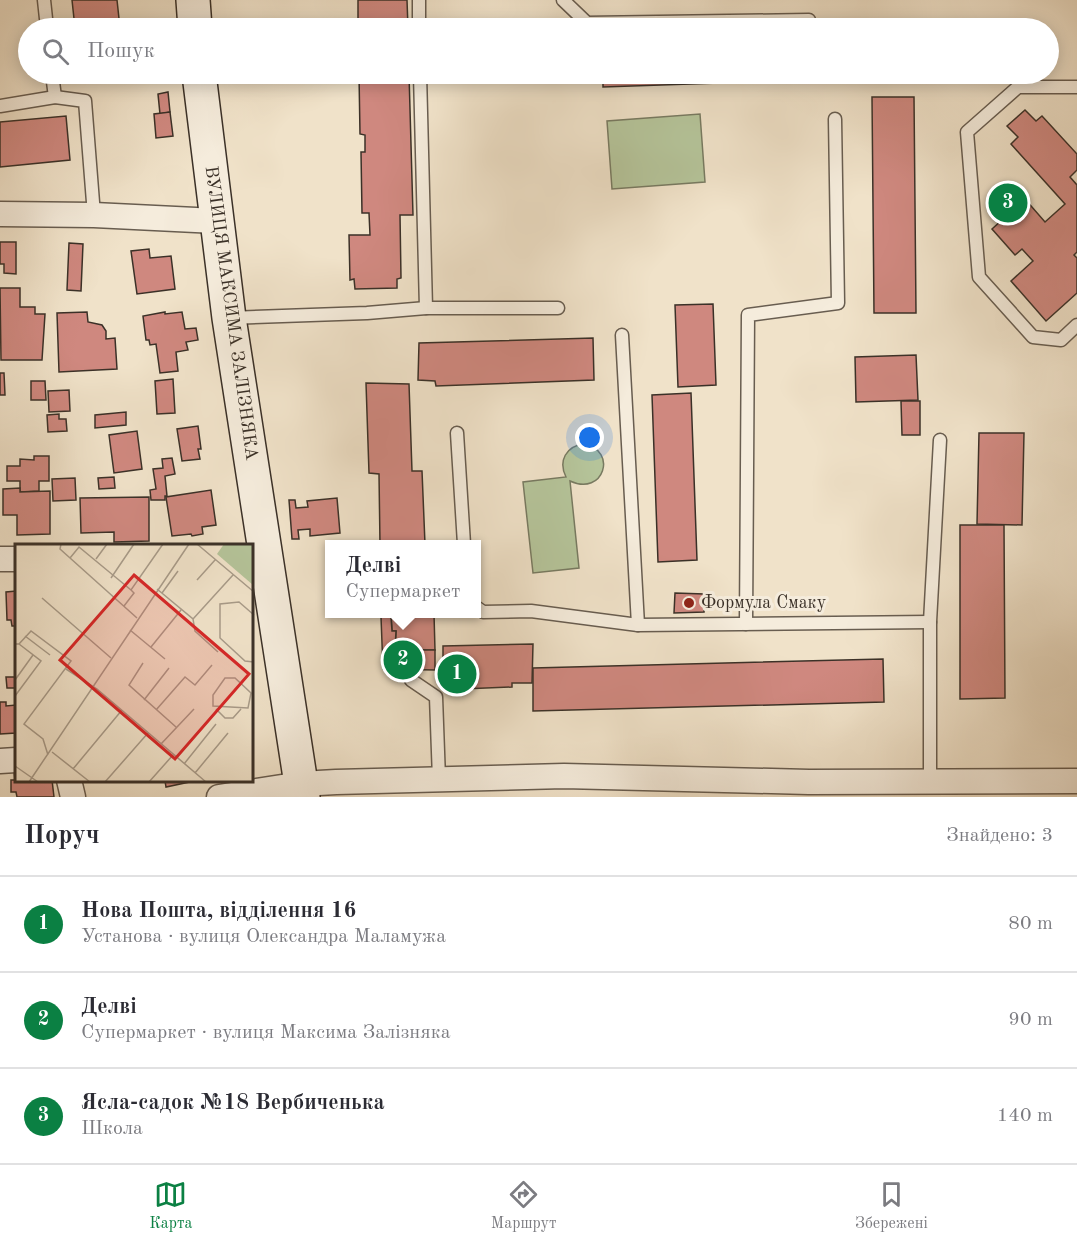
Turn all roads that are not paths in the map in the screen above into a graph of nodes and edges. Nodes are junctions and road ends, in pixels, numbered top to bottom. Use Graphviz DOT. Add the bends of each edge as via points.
graph roads {
  1 [pos="44,0"];
  2 [pos="193,0"];
  3 [pos="419,0"];
  4 [pos="563,0"];
  5 [pos="46,18"];
  6 [pos="194,18"];
  7 [pos="419,18"];
  8 [pos="582,18"];
  9 [pos="53,84"];
  10 [pos="200,84"];
  11 [pos="420,84"];
  12 [pos="1077,87"];
  13 [pos="55,98"];
  14 [pos="0,106"];
  15 [pos="835,119"];
  16 [pos="0,214"];
  17 [pos="94,215"];
  18 [pos="216,221"];
  19 [pos="426,308"];
  20 [pos="558,308"];
  21 [pos="229,318"];
  22 [pos="1077,325"];
  23 [pos="622,335"];
  24 [pos="1061,340"];
  25 [pos="1077,340"];
  26 [pos="457,433"];
  27 [pos="940,440"];
  28 [pos="464,540"];
  29 [pos="259,553"];
  30 [pos="481,610"];
  31 [pos="930,622"];
  32 [pos="746,624"];
  33 [pos="638,625"];
  34 [pos="411,680"];
  35 [pos="440,779"];
  36 [pos="930,781"];
  37 [pos="1077,781"];
  38 [pos="69,782"];
  39 [pos="564,786"];
  40 [pos="1044,789"];
  41 [pos="302,790"];
  42 [pos="809,790"];
  43 [pos="73,797"];
  44 [pos="219,797"];
  1 -- 5 [label="lane"];
  2 -- 6 [label="main road"];
  3 -- 7 [label="lane"];
  4 -- 8 [label="lane"];
  9 -- 13 [label="lane"];
  10 -- 18 [label="main road, ВУЛИЦЯ МАКСИМА ЗАЛІЗНЯКА"];
  11 -- 19 [label="lane"];
  12 -- 24 [label="lane" via="1018,87 968,132 980,277 1033,337"];
  13 -- 14 [label="lane"];
  13 -- 17 [label="lane" via="85,101"];
  15 -- 32 [label="lane" via="838,303 748,315"];
  16 -- 17 [label="street"];
  17 -- 18 [label="street"];
  18 -- 21 [label="main road, ВУЛИЦЯ МАКСИМА ЗАЛІЗНЯКА"];
  19 -- 20 [label="lane"];
  19 -- 21 [label="lane"];
  21 -- 29 [label="main road, ВУЛИЦЯ МАКСИМА ЗАЛІЗНЯКА"];
  22 -- 24 [label="lane"];
  23 -- 33 [label="lane"];
  24 -- 25 [label="lane"];
  26 -- 28 [label="lane"];
  27 -- 31 [label="lane"];
  29 -- 41 [label="main road, ВУЛИЦЯ МАКСИМА ЗАЛІЗНЯКА"];
  30 -- 33 [label="lane"];
  31 -- 32 [label="lane"];
  31 -- 36 [label="lane"];
  32 -- 33 [label="lane"];
  34 -- 35 [label="lane" via="436,697"];
  35 -- 39 [label="street"];
  35 -- 41 [label="street"];
  36 -- 40 [label="street"];
  36 -- 42 [label="street"];
  37 -- 40 [label="street"];
  38 -- 43 [label="street"];
  39 -- 42 [label="street"];
  41 -- 44 [label="street"];
}
